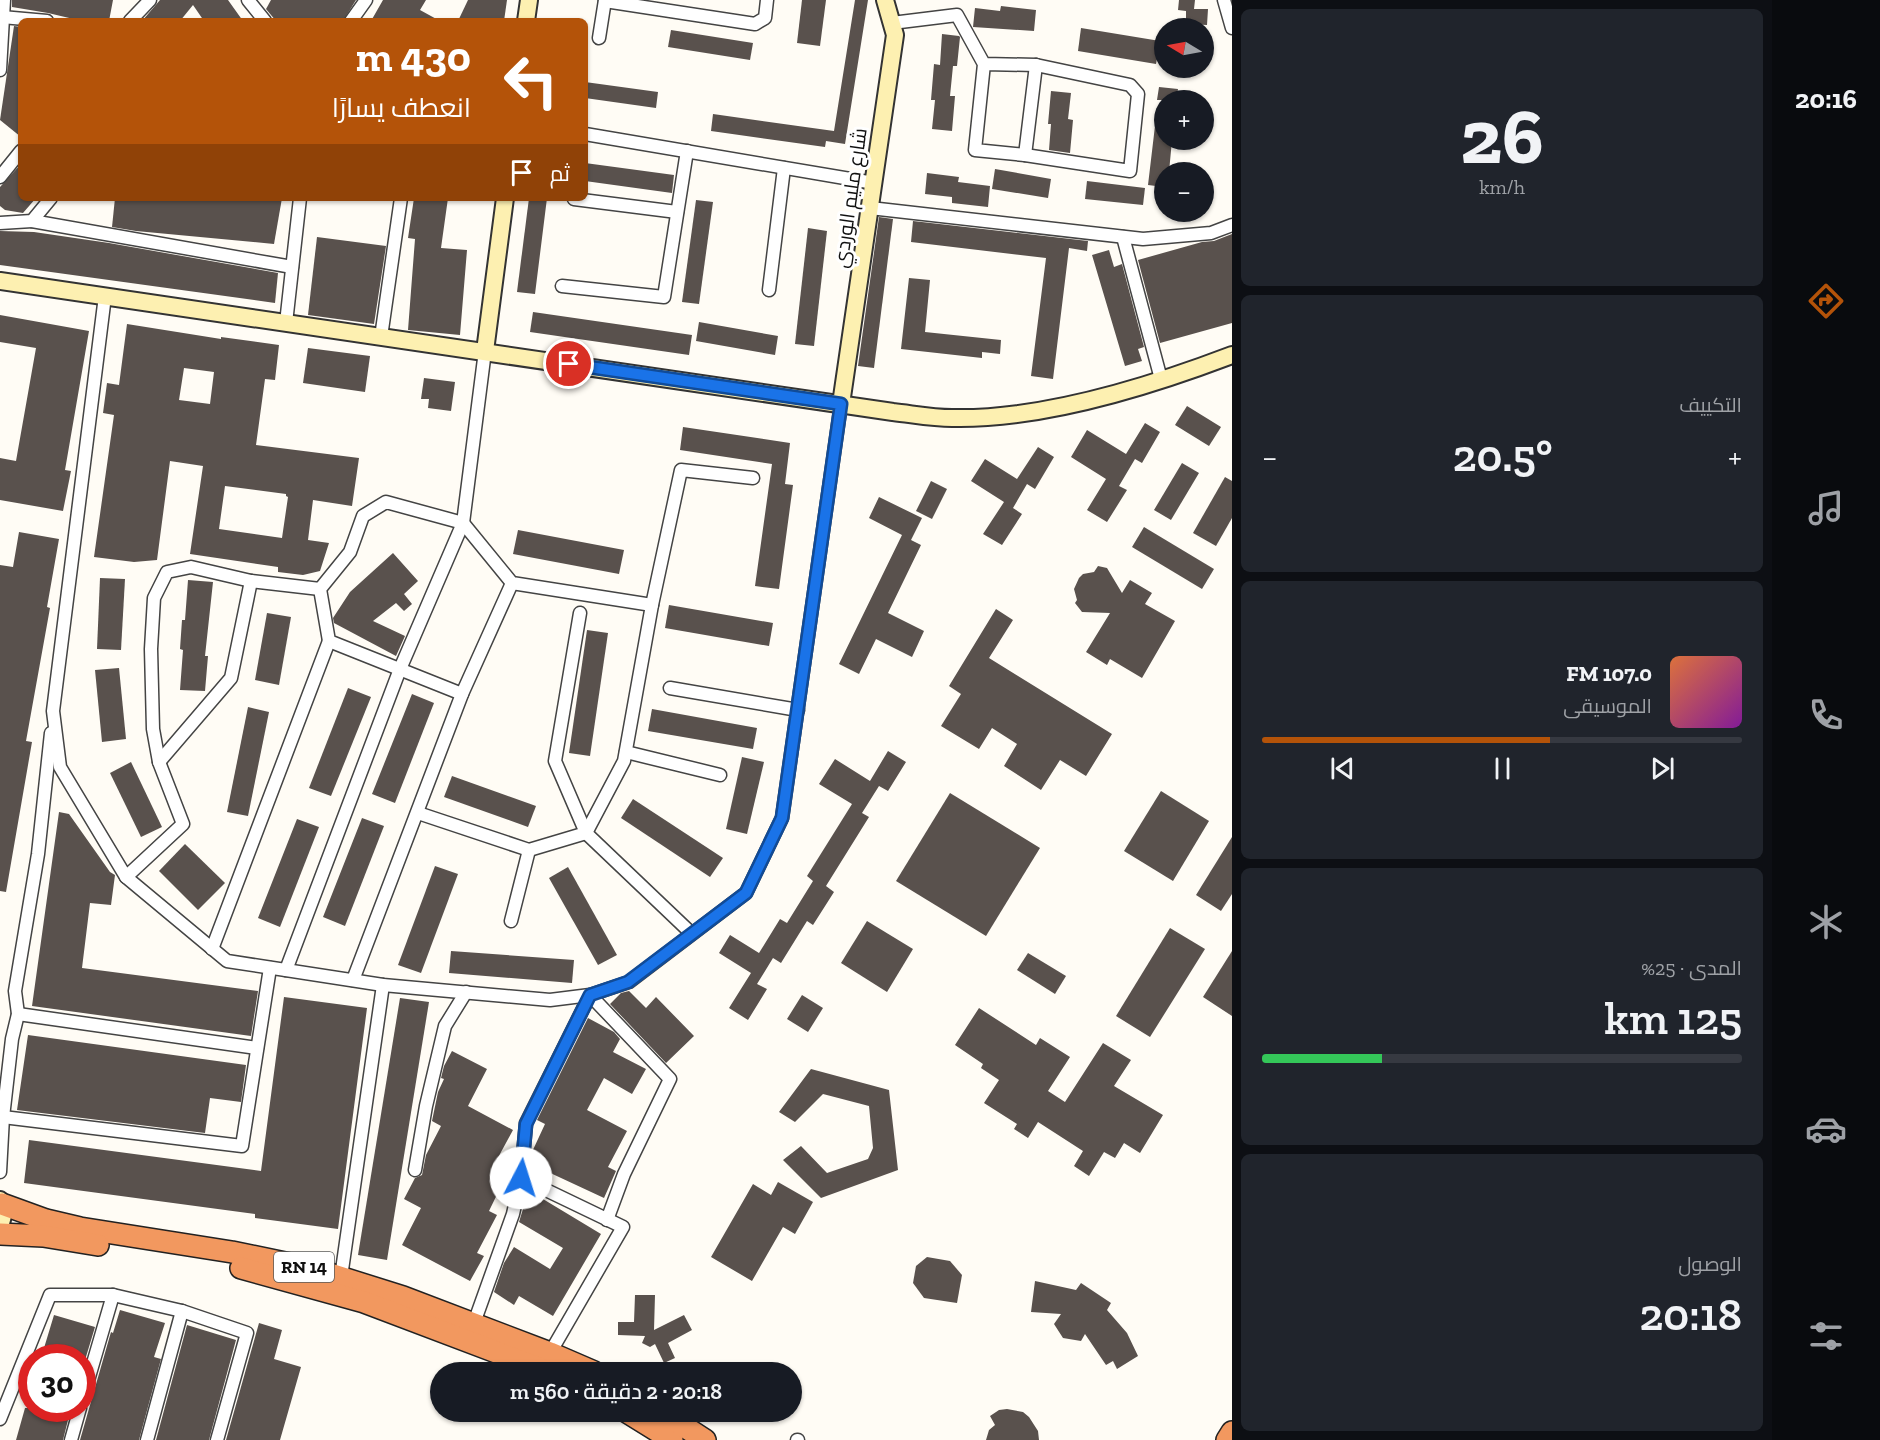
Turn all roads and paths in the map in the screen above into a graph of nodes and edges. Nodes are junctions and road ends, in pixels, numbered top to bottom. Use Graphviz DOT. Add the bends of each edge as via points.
graph roads {
  1 [pos="4,0"];
  2 [pos="150,0"];
  3 [pos="248,0"];
  4 [pos="366,0"];
  5 [pos="529,0"];
  6 [pos="767,0"];
  7 [pos="885,0"];
  8 [pos="1224,0"];
  9 [pos="605,1"];
  10 [pos="2,16"];
  11 [pos="20,18"];
  12 [pos="133,18"];
  13 [pos="263,18"];
  14 [pos="353,18"];
  15 [pos="526,18"];
  16 [pos="892,23"];
  17 [pos="1232,28"];
  18 [pos="599,38"];
  19 [pos="984,64"];
  20 [pos="1036,65"];
  21 [pos="0,70"];
  22 [pos="588,134"];
  23 [pos="687,151"];
  24 [pos="1025,155"];
  25 [pos="18,156"];
  26 [pos="784,168"];
  27 [pos="0,177"];
  28 [pos="874,183"];
  29 [pos="49,201"];
  30 [pos="300,201"];
  31 [pos="401,201"];
  32 [pos="505,201"];
  33 [pos="583,201"];
  34 [pos="870,208"];
  35 [pos="677,212"];
  36 [pos="32,221"];
  37 [pos="0,223"];
  38 [pos="1232,225"];
  39 [pos="1123,237"];
  40 [pos="292,267"];
  41 [pos="0,281"];
  42 [pos="562,286"];
  43 [pos="769,290"];
  44 [pos="105,297"];
  45 [pos="286,323"];
  46 [pos="381,337"];
  47 [pos="485,351"];
  48 [pos="1232,355"];
  49 [pos="1161,379"];
  50 [pos="841,404"];
  51 [pos="753,478"];
  52 [pos="463,523"];
  53 [pos="251,581"];
  54 [pos="513,583"];
  55 [pos="320,589"];
  56 [pos="652,606"];
  57 [pos="580,613"];
  58 [pos="329,641"];
  59 [pos="400,669"];
  60 [pos="670,688"];
  61 [pos="462,694"];
  62 [pos="798,710"];
  63 [pos="53,711"];
  64 [pos="626,752"];
  65 [pos="159,762"];
  66 [pos="720,775"];
  67 [pos="417,813"];
  68 [pos="586,833"];
  69 [pos="529,850"];
  70 [pos="126,877"];
  71 [pos="511,921"];
  72 [pos="691,933"];
  73 [pos="212,949"];
  74 [pos="270,968"];
  75 [pos="286,970"];
  76 [pos="354,980"];
  77 [pos="383,985"];
  78 [pos="466,992"];
  79 [pos="590,995"];
  80 [pos="18,1014"];
  81 [pos="257,1048"];
  82 [pos="3,1117"];
  83 [pos="415,1170"];
  84 [pos="0,1172"];
  85 [pos="521,1178"];
  86 [pos="1,1202"];
  87 [pos="607,1220"];
  88 [pos="0,1227"];
  89 [pos="0,1234"];
  90 [pos="341,1277"];
  91 [pos="113,1295"];
  92 [pos="182,1311"];
  93 [pos="474,1323"];
  94 [pos="96,1353"];
  95 [pos="547,1362"];
  96 [pos="548,1362"];
  97 [pos="551,1362"];
  98 [pos="0,1419"];
  99 [pos="76,1422"];
  100 [pos="643,1422"];
  101 [pos="677,1422"];
  102 [pos="1232,1432"];
  103 [pos="71,1440"];
  104 [pos="147,1440"];
  105 [pos="217,1440"];
  106 [pos="672,1440"];
  107 [pos="705,1440"];
  108 [pos="1227,1440"];
  1 -- 10 [label="street"];
  2 -- 12 [label="street"];
  3 -- 13 [label="street"];
  4 -- 14 [label="street"];
  5 -- 15 [label="main road"];
  6 -- 9 [label="street" via="765,18 755,24"];
  7 -- 16 [label="main road, شارع مليم الوردي"];
  8 -- 17 [label="street"];
  9 -- 18 [label="street"];
  10 -- 11 [label="street"];
  10 -- 21 [label="street"];
  16 -- 19 [label="street" via="957,15"];
  16 -- 28 [label="main road, شارع مليم الوردي" via="895,35"];
  19 -- 20 [label="street"];
  19 -- 24 [label="street" via="975,150"];
  20 -- 24 [label="street"];
  20 -- 24 [label="street" via="1130,85 1138,94 1130,171"];
  22 -- 23 [label="street"];
  23 -- 26 [label="street"];
  23 -- 35 [label="street"];
  25 -- 27 [label="street"];
  26 -- 28 [label="street"];
  26 -- 43 [label="street"];
  28 -- 34 [label="main road, شارع مليم الوردي"];
  29 -- 36 [label="street"];
  30 -- 40 [label="street"];
  31 -- 46 [label="street"];
  32 -- 47 [label="main road"];
  33 -- 35 [label="street"];
  34 -- 39 [label="street"];
  34 -- 50 [label="main road, شارع مليم الوردي"];
  35 -- 42 [label="street" via="664,297"];
  36 -- 37 [label="street"];
  36 -- 40 [label="street"];
  38 -- 39 [label="street" via="1211,233"];
  39 -- 49 [label="street"];
  40 -- 45 [label="street"];
  41 -- 44 [label="main road"];
  44 -- 45 [label="main road"];
  44 -- 63 [label="street"];
  45 -- 46 [label="main road"];
  46 -- 47 [label="main road"];
  47 -- 50 [label="main road"];
  47 -- 52 [label="street"];
  48 -- 49 [label="main road"];
  49 -- 50 [label="main road" via="1038,412 999,416 951,418"];
  50 -- 62 [label="street"];
  51 -- 56 [label="street" via="681,470"];
  52 -- 54 [label="street"];
  52 -- 55 [label="street" via="386,502 363,516 350,552"];
  52 -- 59 [label="street"];
  53 -- 55 [label="street"];
  53 -- 65 [label="street" via="231,678"];
  53 -- 65 [label="street" via="191,567 166,573 154,598 151,650 153,729"];
  54 -- 56 [label="street"];
  54 -- 61 [label="street"];
  55 -- 58 [label="street"];
  56 -- 64 [label="street"];
  57 -- 68 [label="street" via="555,761"];
  58 -- 59 [label="street"];
  58 -- 73 [label="street"];
  59 -- 61 [label="street"];
  59 -- 75 [label="street"];
  60 -- 62 [label="street"];
  61 -- 67 [label="street"];
  62 -- 72 [label="street" via="782,818 746,893"];
  63 -- 70 [label="street" via="60,767"];
  63 -- 80 [label="street" via="38,854 15,991"];
  64 -- 66 [label="street"];
  64 -- 68 [label="street"];
  65 -- 70 [label="street" via="183,824"];
  67 -- 69 [label="street"];
  67 -- 76 [label="street"];
  68 -- 69 [label="street"];
  68 -- 72 [label="street"];
  69 -- 71 [label="street"];
  70 -- 73 [label="street"];
  72 -- 79 [label="street" via="628,982"];
  73 -- 74 [label="street" via="227,962"];
  74 -- 75 [label="street"];
  74 -- 81 [label="street"];
  75 -- 76 [label="street"];
  76 -- 77 [label="street"];
  77 -- 78 [label="street"];
  77 -- 90 [label="street"];
  78 -- 79 [label="street" via="550,1000"];
  78 -- 83 [label="street" via="445,1026"];
  79 -- 85 [label="street" via="526,1124"];
  79 -- 87 [label="street" via="670,1079 624,1174"];
  80 -- 81 [label="street"];
  80 -- 82 [label="street"];
  81 -- 82 [label="street" via="242,1146"];
  82 -- 84 [label="street"];
  85 -- 87 [label="street"];
  85 -- 93 [label="street" via="513,1214"];
  86 -- 88 [label="main road"];
  86 -- 90 [label="highway, RN 14" via="46,1220 232,1252"];
  87 -- 97 [label="street" via="623,1227"];
  89 -- 95 [label="highway, RN 14" via="43,1236 249,1270 364,1302"];
  90 -- 93 [label="highway, RN 14"];
  91 -- 92 [label="street"];
  91 -- 94 [label="street"];
  91 -- 98 [label="street" via="50,1295"];
  92 -- 104 [label="street"];
  92 -- 105 [label="street" via="247,1333"];
  93 -- 96 [label="highway, RN 14"];
  99 -- 103 [label="street"];
  100 -- 106 [label="highway"];
  101 -- 107 [label="highway"];
  102 -- 108 [label="highway"];
}
